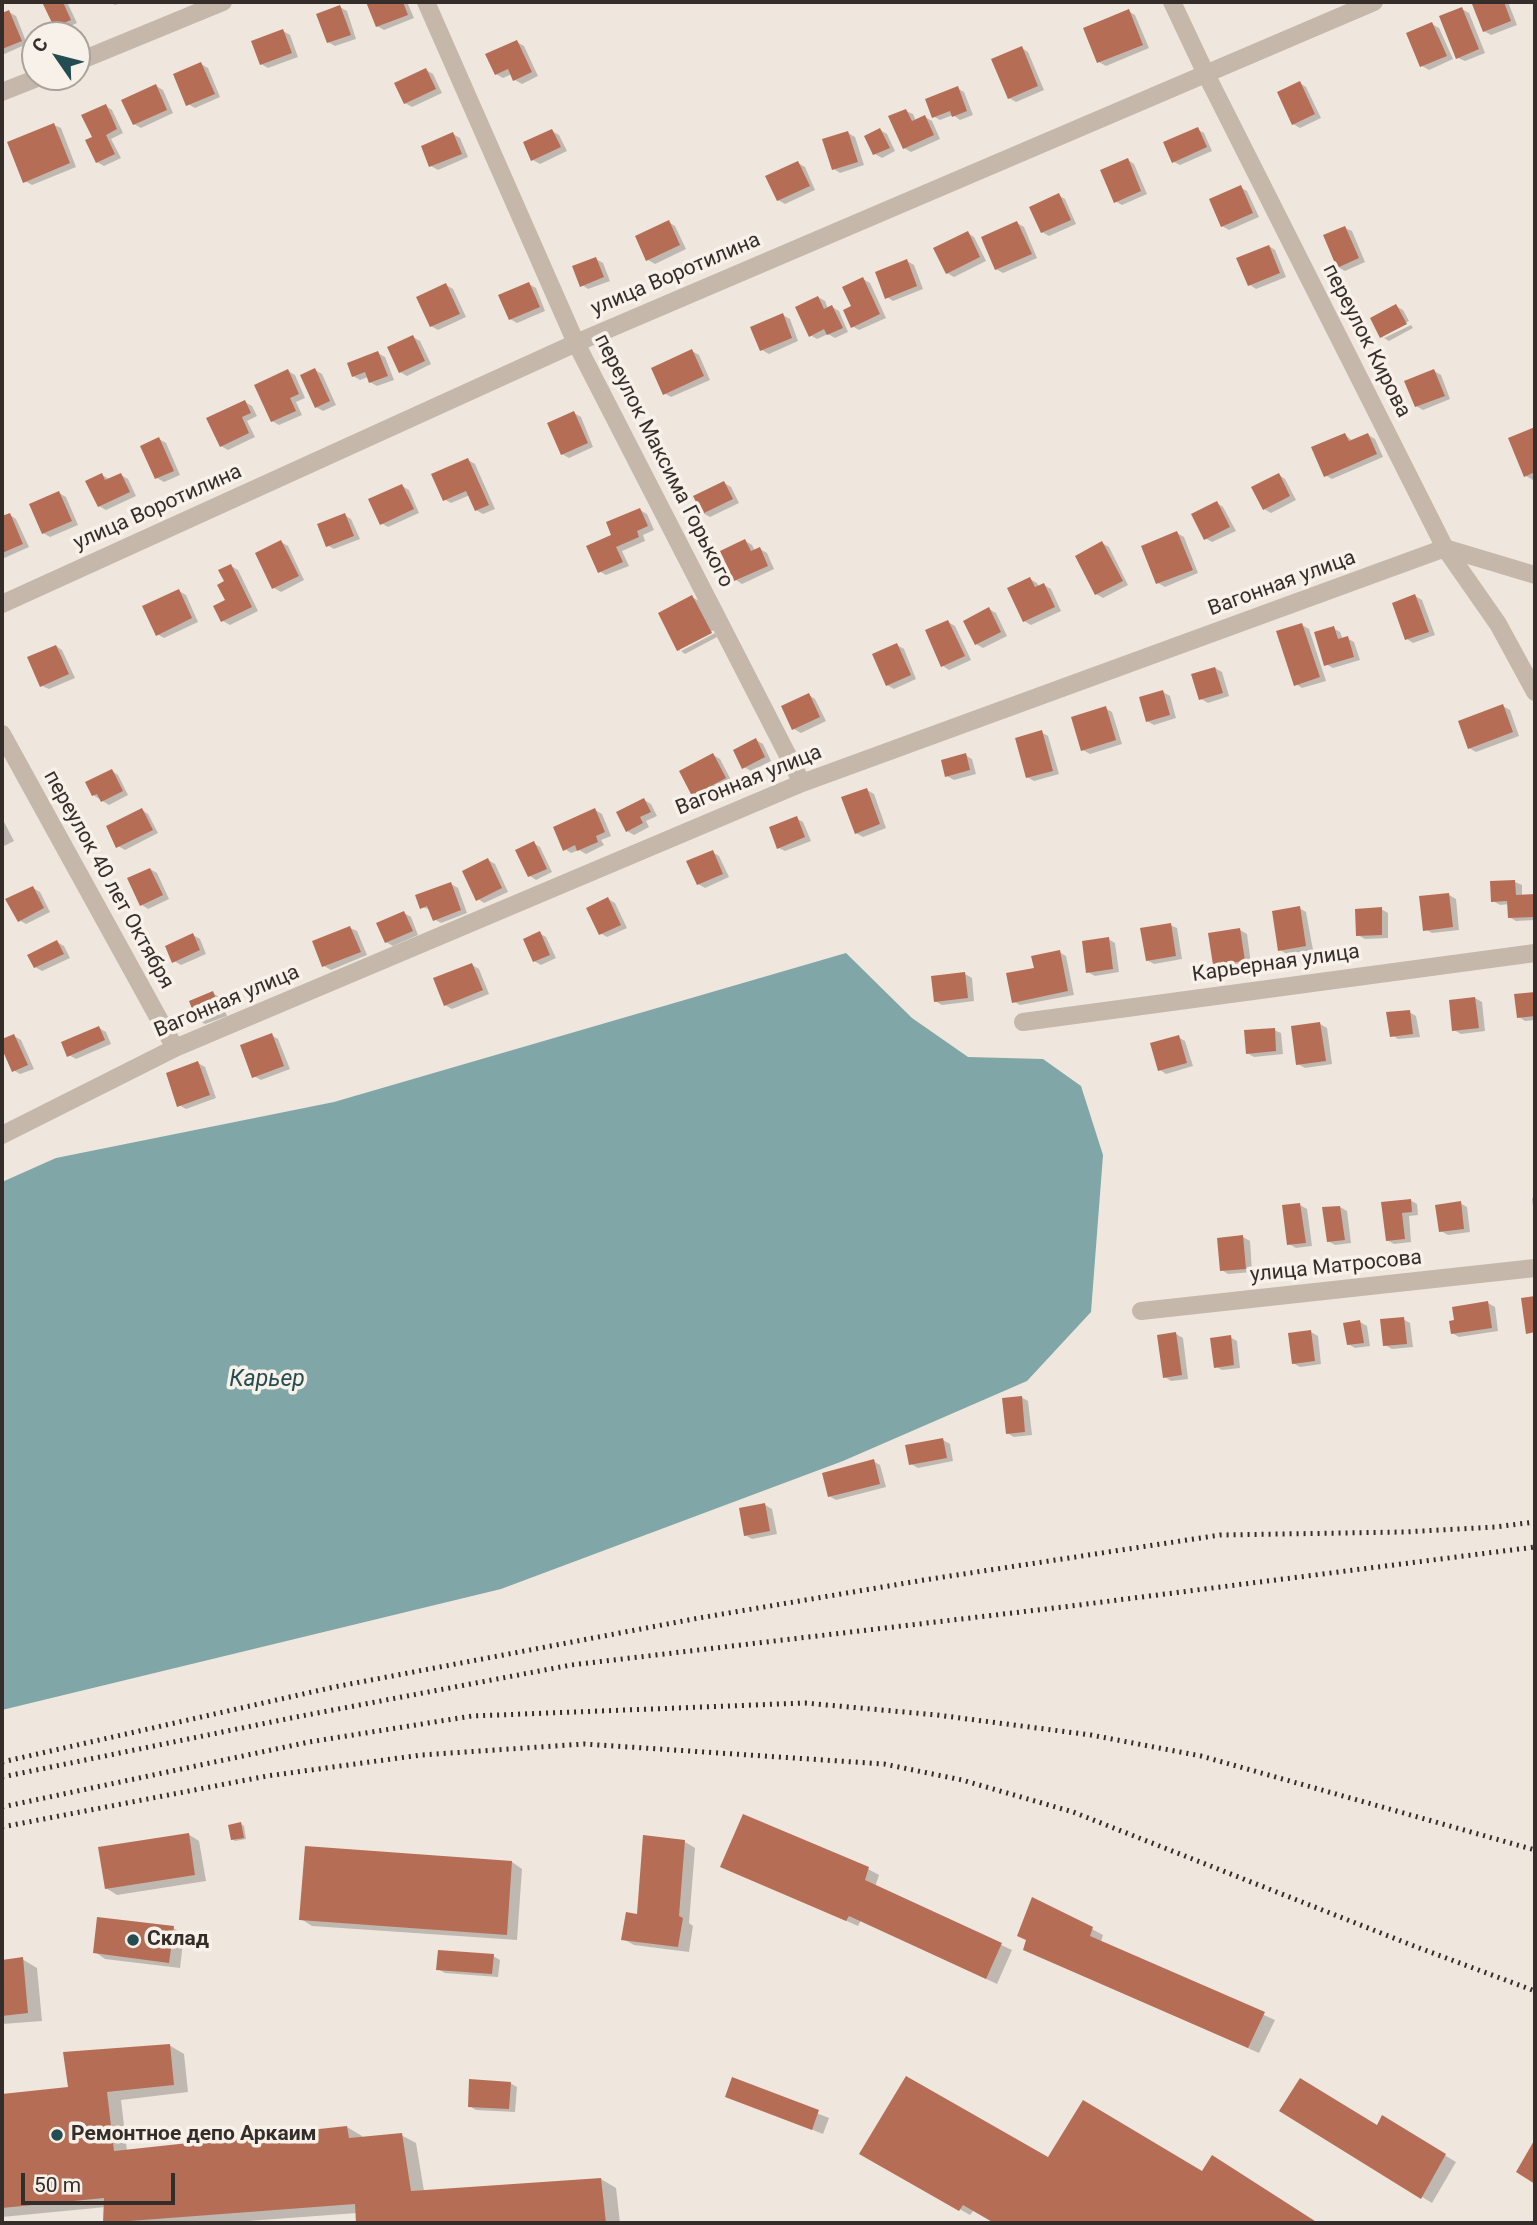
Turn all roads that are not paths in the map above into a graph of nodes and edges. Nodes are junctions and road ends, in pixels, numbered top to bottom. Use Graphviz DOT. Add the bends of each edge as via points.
graph roads {
  1 [pos="223,2"];
  2 [pos="426,2"];
  3 [pos="1172,2"];
  4 [pos="1374,2"];
  5 [pos="91,56"];
  6 [pos="1206,74"];
  7 [pos="21,84"];
  8 [pos="2,92"];
  9 [pos="576,343"];
  10 [pos="1445,548"];
  11 [pos="1535,575"];
  12 [pos="2,604"];
  13 [pos="1535,692"];
  14 [pos="2,734"];
  15 [pos="802,783"];
  16 [pos="1535,953"];
  17 [pos="1023,1021"];
  18 [pos="175,1048"];
  19 [pos="2,1135"];
  20 [pos="1535,1268"];
  21 [pos="1141,1311"];
  1 -- 5 [label="street"];
  2 -- 9 [label="street, переулок Максима Горького"];
  3 -- 6 [label="street, переулок Кирова"];
  4 -- 6 [label="street, улица Воротилина"];
  6 -- 9 [label="street, улица Воротилина"];
  6 -- 10 [label="street, переулок Кирова"];
  7 -- 8 [label="street"];
  9 -- 12 [label="street, улица Воротилина"];
  9 -- 15 [label="street, переулок Максима Горького"];
  10 -- 11 [label="street"];
  10 -- 13 [label="street, переулок Кирова" via="1498,624"];
  10 -- 15 [label="street, Вагонная улица"];
  14 -- 18 [label="street, переулок 40 лет Октября"];
  15 -- 18 [label="street, Вагонная улица"];
  16 -- 17 [label="street, Карьерная улица"];
  18 -- 19 [label="street, Вагонная улица"];
  20 -- 21 [label="street, улица Матросова"];
}
